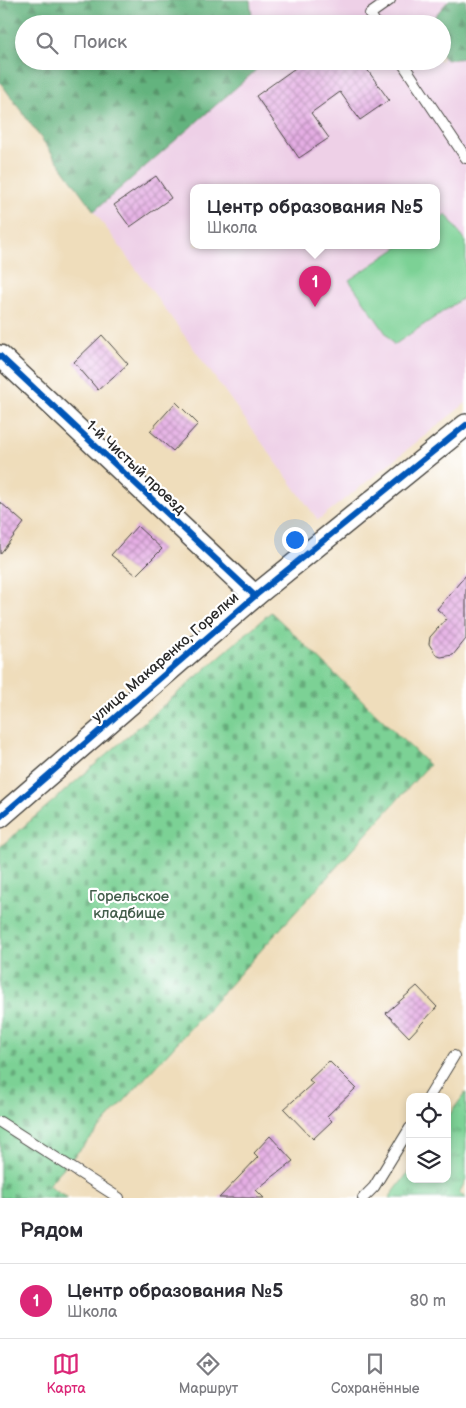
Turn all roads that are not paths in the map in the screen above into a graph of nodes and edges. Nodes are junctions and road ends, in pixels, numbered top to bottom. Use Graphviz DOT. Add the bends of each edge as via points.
graph roads {
  1 [pos="390,0"];
  2 [pos="371,15"];
  3 [pos="407,70"];
  4 [pos="466,158"];
  5 [pos="2,362"];
  6 [pos="466,425"];
  7 [pos="255,596"];
  8 [pos="0,817"];
  9 [pos="454,1056"];
  10 [pos="431,1093"];
  11 [pos="0,1122"];
  12 [pos="406,1135"];
  13 [pos="119,1198"];
  14 [pos="363,1198"];
  1 -- 2 [label="lane"];
  3 -- 4 [label="lane"];
  5 -- 7 [label="street, 1-й Чистый проезд"];
  6 -- 7 [label="street, улица Макаренко, Горелки"];
  7 -- 8 [label="street, улица Макаренко, Горелки"];
  9 -- 10 [label="lane"];
  11 -- 13 [label="lane"];
  12 -- 14 [label="lane" via="374,1187"];
}
